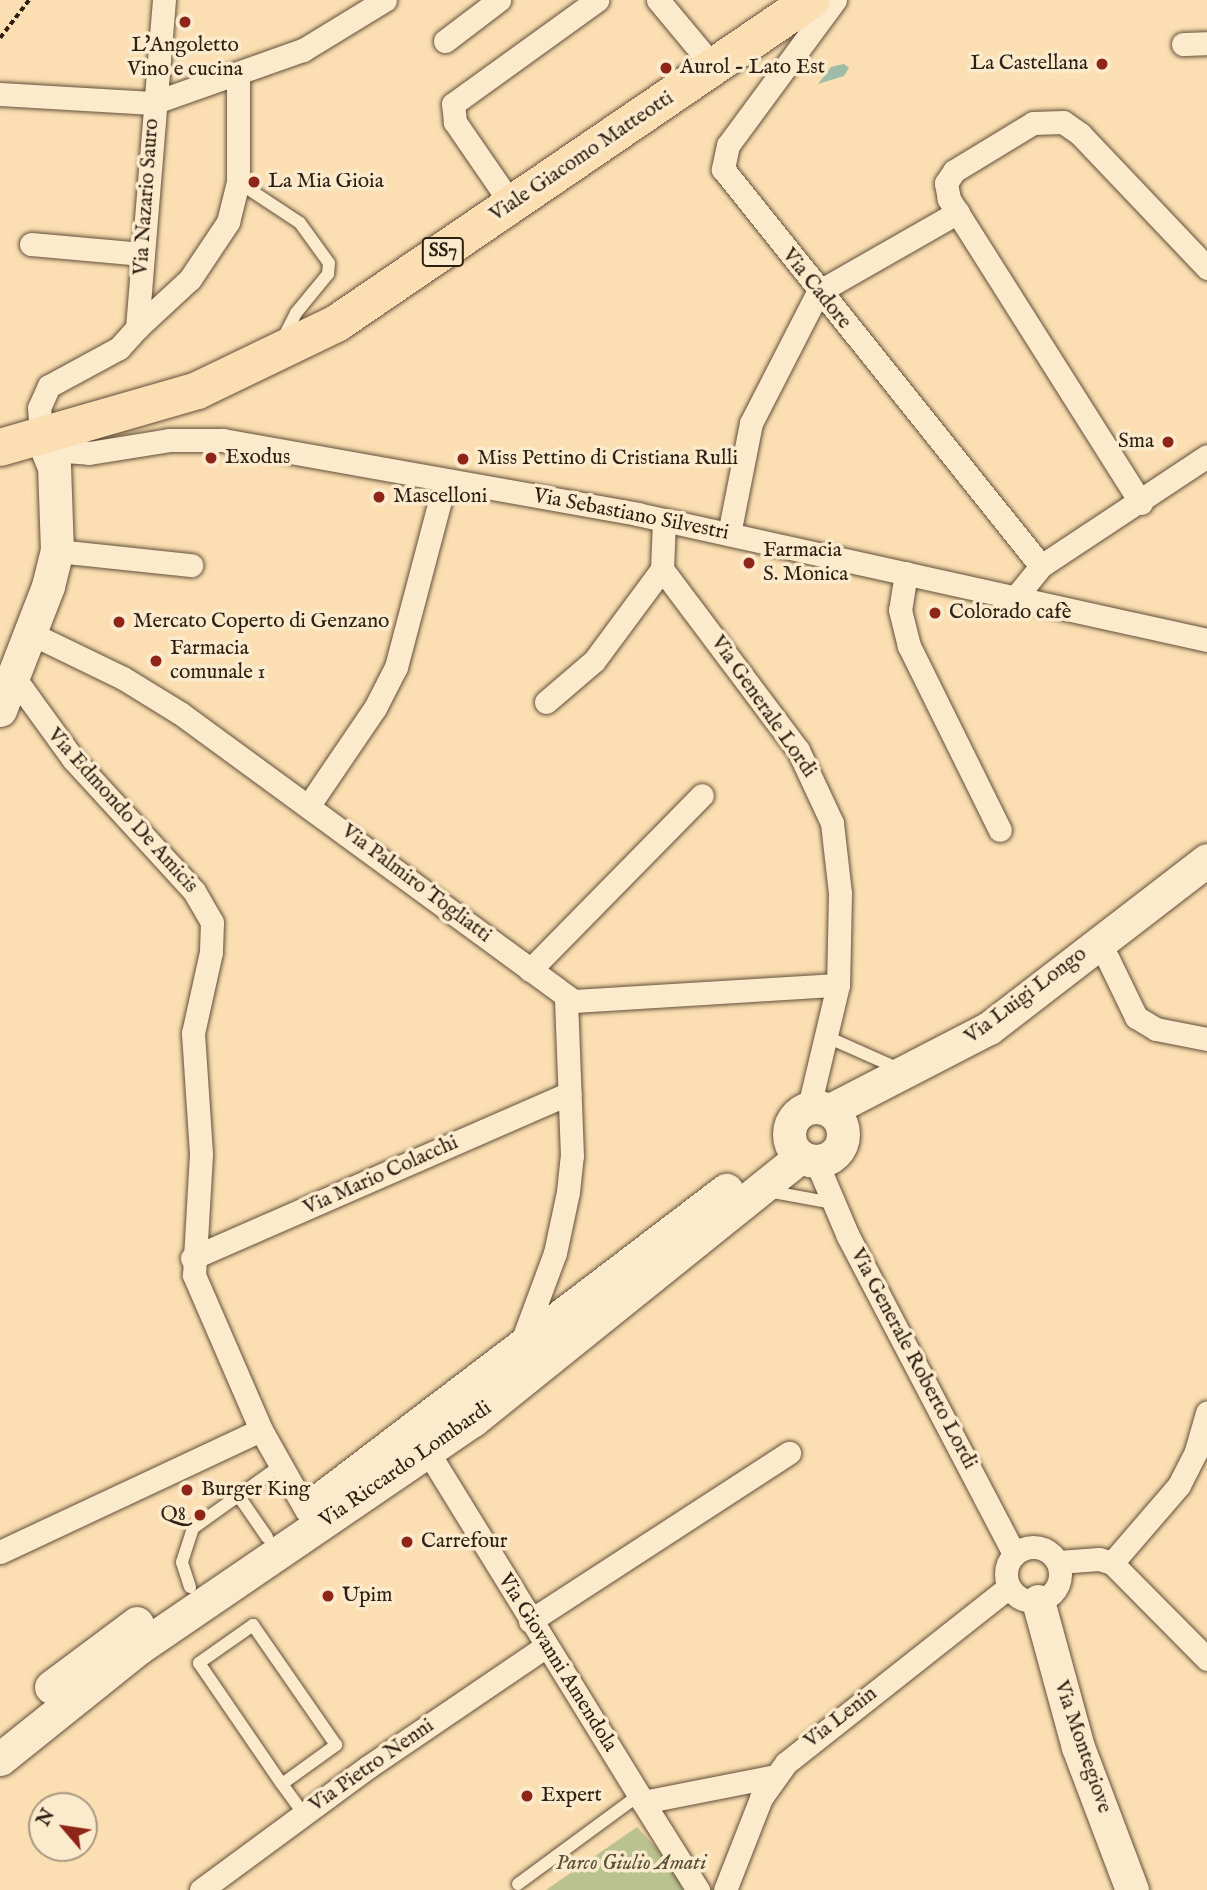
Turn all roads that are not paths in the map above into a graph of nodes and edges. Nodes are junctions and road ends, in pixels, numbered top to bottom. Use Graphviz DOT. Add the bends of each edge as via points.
graph roads {
  1 [pos="164,0"];
  2 [pos="385,0"];
  3 [pos="499,0"];
  4 [pos="597,0"];
  5 [pos="658,0"];
  6 [pos="810,0"];
  7 [pos="835,0"];
  8 [pos="352,10"];
  9 [pos="445,41"];
  10 [pos="1207,43"];
  11 [pos="1183,44"];
  12 [pos="713,66"];
  13 [pos="238,76"];
  14 [pos="0,94"];
  15 [pos="153,103"];
  16 [pos="237,182"];
  17 [pos="512,205"];
  18 [pos="958,212"];
  19 [pos="31,244"];
  20 [pos="143,254"];
  21 [pos="1207,268"];
  22 [pos="818,292"];
  23 [pos="137,328"];
  24 [pos="276,352"];
  25 [pos="46,442"];
  26 [pos="0,447"];
  27 [pos="1207,456"];
  28 [pos="445,481"];
  29 [pos="1141,503"];
  30 [pos="664,520"];
  31 [pos="729,534"];
  32 [pos="57,551"];
  33 [pos="191,565"];
  34 [pos="1041,566"];
  35 [pos="662,569"];
  36 [pos="906,573"];
  37 [pos="1015,597"];
  38 [pos="30,633"];
  39 [pos="1207,640"];
  40 [pos="13,676"];
  41 [pos="546,702"];
  42 [pos="0,710"];
  43 [pos="702,794"];
  44 [pos="309,805"];
  45 [pos="1000,830"];
  46 [pos="1207,860"];
  47 [pos="1207,879"];
  48 [pos="1107,957"];
  49 [pos="530,970"];
  50 [pos="838,985"];
  51 [pos="566,998"];
  52 [pos="827,1037"];
  53 [pos="1207,1039"];
  54 [pos="907,1072"];
  55 [pos="570,1093"];
  56 [pos="827,1114"];
  57 [pos="802,1154"];
  58 [pos="760,1191"];
  59 [pos="833,1203"];
  60 [pos="192,1258"];
  61 [pos="519,1351"];
  62 [pos="1207,1413"];
  63 [pos="261,1430"];
  64 [pos="428,1452"];
  65 [pos="789,1453"];
  66 [pos="280,1466"];
  67 [pos="238,1495"];
  68 [pos="306,1510"];
  69 [pos="267,1536"];
  70 [pos="0,1552"];
  71 [pos="1014,1554"];
  72 [pos="1058,1562"];
  73 [pos="1112,1563"];
  74 [pos="190,1587"];
  75 [pos="1023,1594"];
  76 [pos="530,1620"];
  77 [pos="546,1646"];
  78 [pos="1207,1659"];
  79 [pos="0,1730"];
  80 [pos="0,1759"];
  81 [pos="775,1776"];
  82 [pos="282,1784"];
  83 [pos="641,1799"];
  84 [pos="304,1814"];
  85 [pos="518,1884"];
  86 [pos="201,1890"];
  87 [pos="698,1890"];
  88 [pos="725,1890"];
  89 [pos="1132,1890"];
  1 -- 15 [label="street, Via Nazario Sauro"];
  2 -- 8 [label="street"];
  3 -- 9 [label="street"];
  4 -- 17 [label="street" via="453,104 455,122"];
  5 -- 12 [label="street"];
  6 -- 12 [label="main road, Viale Giacomo Matteotti / SS7"];
  7 -- 22 [label="street, Via Cadore" via="722,160 725,173"];
  8 -- 13 [label="street" via="303,50"];
  10 -- 11 [label="street"];
  12 -- 17 [label="main road, Viale Giacomo Matteotti / SS7"];
  13 -- 15 [label="street"];
  13 -- 16 [label="street"];
  14 -- 15 [label="street"];
  15 -- 20 [label="street, Via Nazario Sauro"];
  16 -- 23 [label="street" via="228,222 204,262"];
  16 -- 24 [label="lane" via="300,223 329,262 328,274 296,313"];
  17 -- 24 [label="main road, Viale Giacomo Matteotti / SS7" via="363,307"];
  18 -- 21 [label="street" via="946,183 954,171 1033,123 1053,120 1080,134"];
  18 -- 22 [label="street"];
  18 -- 29 [label="street"];
  19 -- 20 [label="street"];
  20 -- 23 [label="street, Via Nazario Sauro"];
  22 -- 31 [label="street" via="751,423"];
  22 -- 34 [label="street, Via Cadore"];
  23 -- 25 [label="street" via="119,348 54,382 42,395 38,416"];
  24 -- 25 [label="main road, Viale Giacomo Matteotti / SS7" via="197,390"];
  25 -- 26 [label="main road, SS7"];
  25 -- 28 [label="street, Via Sebastiano Silvestri" via="89,453 169,440 214,439"];
  25 -- 32 [label="main road" via="58,501"];
  27 -- 29 [label="street"];
  28 -- 30 [label="street, Via Sebastiano Silvestri"];
  28 -- 44 [label="street" via="396,667 375,708"];
  29 -- 34 [label="street"];
  30 -- 31 [label="street, Via Sebastiano Silvestri"];
  30 -- 35 [label="street"];
  31 -- 36 [label="street, Via Sebastiano Silvestri"];
  32 -- 33 [label="street"];
  32 -- 38 [label="main road"];
  34 -- 37 [label="street"];
  35 -- 41 [label="street" via="602,652"];
  35 -- 50 [label="street, Via Generale Lordi" via="789,737 821,792 832,823 839,877"];
  36 -- 37 [label="street, Via Sebastiano Silvestri"];
  36 -- 45 [label="street" via="900,610 909,646"];
  37 -- 39 [label="street, Via Sebastiano Silvestri"];
  38 -- 40 [label="main road"];
  38 -- 44 [label="street, Via Palmiro Togliatti" via="142,689"];
  40 -- 42 [label="main road"];
  40 -- 60 [label="street, Via Edmondo De Amicis" via="73,759 194,891 212,922 211,952 193,1026 201,1186"];
  43 -- 49 [label="street"];
  44 -- 49 [label="street, Via Palmiro Togliatti"];
  46 -- 54 [label="main road, Via Luigi Longo" via="1002,1018"];
  47 -- 48 [label="main road, Via Luigi Longo"];
  48 -- 53 [label="street" via="1129,1008 1144,1023 1167,1033"];
  48 -- 56 [label="main road, Via Luigi Longo" via="989,1049"];
  49 -- 51 [label="street, Via Palmiro Togliatti"];
  50 -- 51 [label="street" via="586,1003"];
  50 -- 52 [label="street, Via Generale Lordi"];
  51 -- 55 [label="street"];
  52 -- 54 [label="lane"];
  52 -- 56 [label="street, Via Generale Lordi"];
  54 -- 56 [label="main road, Via Luigi Longo"];
  55 -- 60 [label="street, Via Mario Colacchi"];
  55 -- 61 [label="street" via="571,1164 565,1215"];
  56 -- 57 [label="main road" via="790,1125"];
  56 -- 57 [label="main road" via="840,1147 830,1157"];
  57 -- 58 [label="main road, Via Riccardo Lombardi"];
  57 -- 59 [label="street, Via Generale Roberto Lordi"];
  57 -- 61 [label="main road, Via Riccardo Lombardi"];
  58 -- 59 [label="lane" via="795,1193"];
  58 -- 64 [label="main road, Via Riccardo Lombardi"];
  59 -- 71 [label="street, Via Generale Roberto Lordi"];
  60 -- 63 [label="street, Via Edmondo De Amicis" via="200,1293"];
  61 -- 68 [label="main road, Via Riccardo Lombardi"];
  62 -- 73 [label="street" via="1196,1451 1179,1485"];
  63 -- 66 [label="street, Via Edmondo De Amicis"];
  63 -- 70 [label="street"];
  64 -- 76 [label="street, Via Giovanni Amendola"];
  64 -- 80 [label="main road, Via Riccardo Lombardi" via="158,1634"];
  65 -- 76 [label="street"];
  66 -- 67 [label="lane"];
  66 -- 68 [label="street, Via Edmondo De Amicis"];
  67 -- 69 [label="lane"];
  67 -- 74 [label="lane" via="193,1528 182,1562"];
  68 -- 69 [label="main road, Via Riccardo Lombardi"];
  69 -- 74 [label="main road, Via Riccardo Lombardi"];
  71 -- 72 [label="street" via="1038,1547"];
  71 -- 75 [label="street" via="1006,1570"];
  72 -- 73 [label="street" via="1099,1559"];
  72 -- 75 [label="street" via="1058,1587"];
  73 -- 78 [label="street"];
  74 -- 79 [label="main road, Via Riccardo Lombardi" via="94,1651"];
  75 -- 81 [label="street, Via Lenin" via="804,1746"];
  75 -- 89 [label="main road, Via Montegiove"];
  76 -- 77 [label="street, Via Giovanni Amendola"];
  77 -- 83 [label="street, Via Giovanni Amendola"];
  77 -- 84 [label="street, Via Pietro Nenni"];
  81 -- 83 [label="street"];
  81 -- 88 [label="street, Via Lenin" via="753,1816"];
  82 -- 82 [label="lane" via="199,1664 253,1625 336,1745"];
  82 -- 84 [label="lane"];
  83 -- 85 [label="lane"];
  83 -- 87 [label="street, Via Giovanni Amendola"];
  84 -- 86 [label="street, Via Pietro Nenni"];
}
